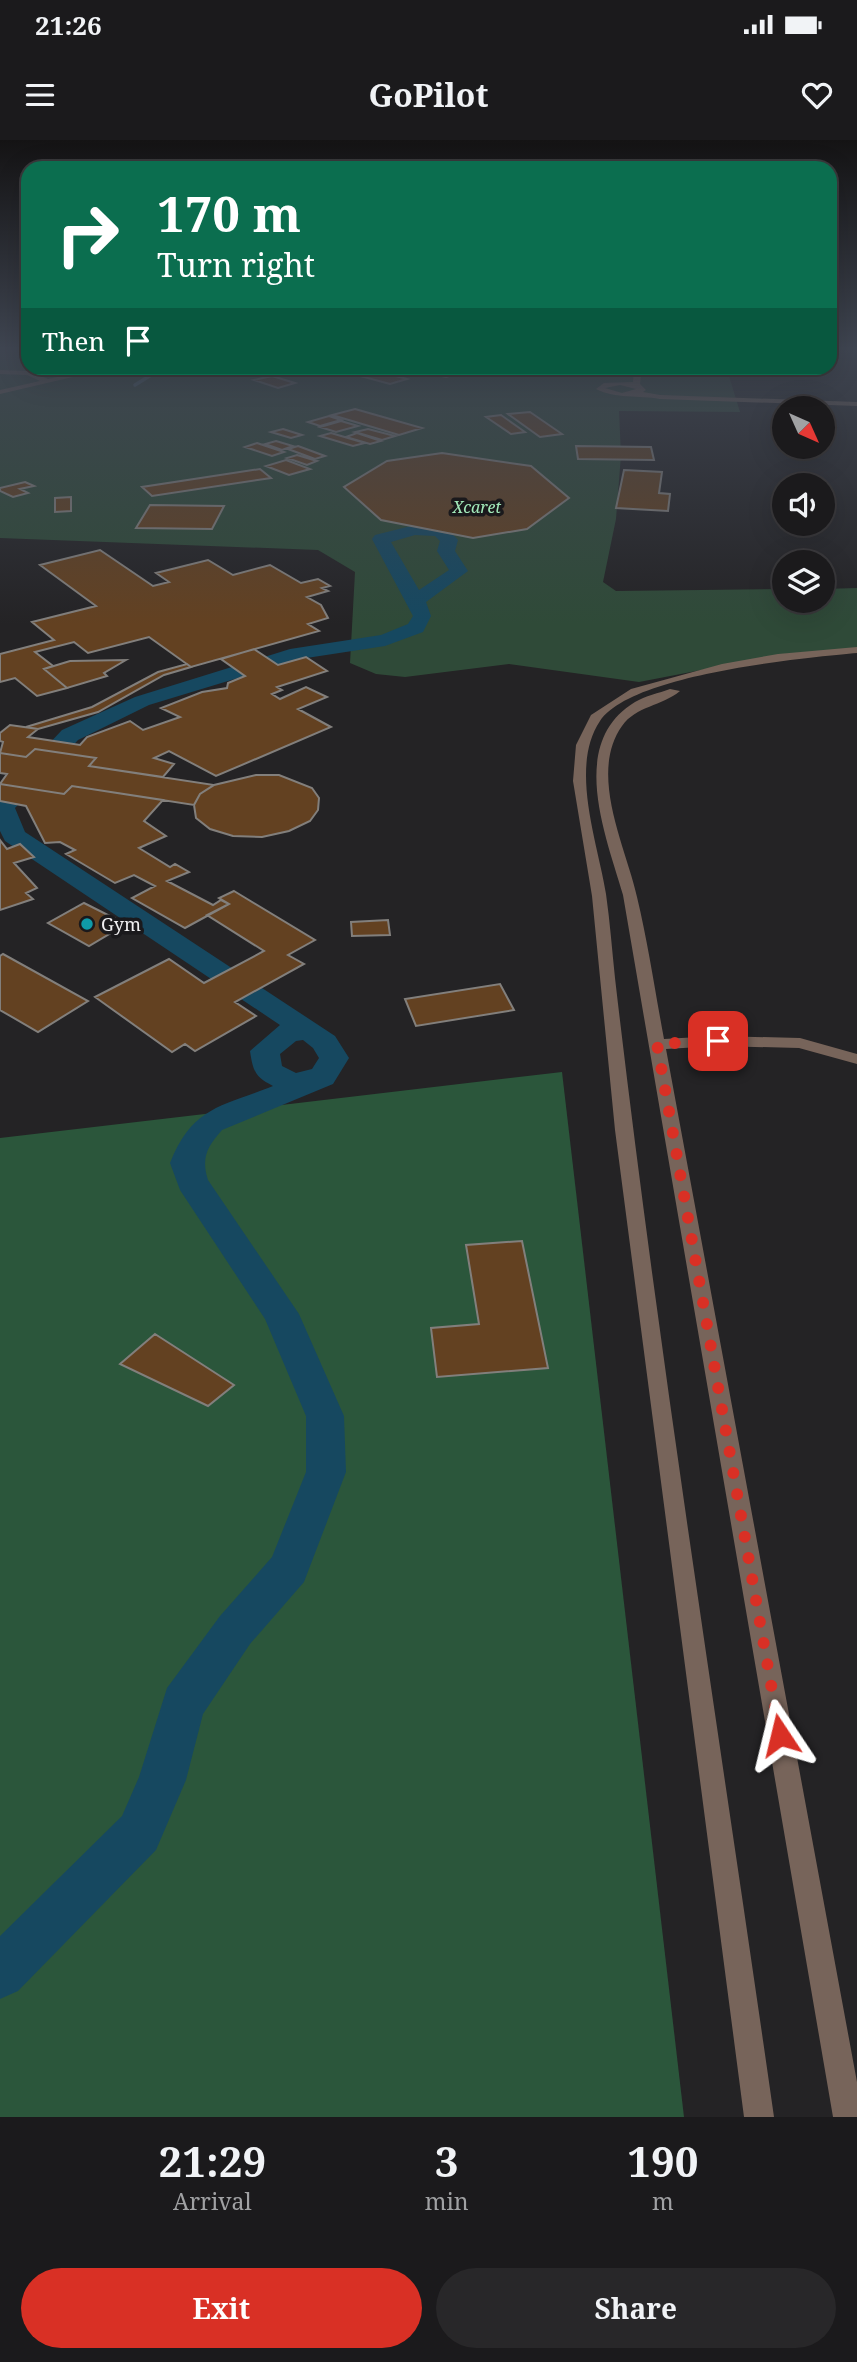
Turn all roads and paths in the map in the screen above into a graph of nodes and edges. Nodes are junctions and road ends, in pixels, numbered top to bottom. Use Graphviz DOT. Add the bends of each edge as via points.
graph roads {
  1 [pos="857,650"];
  2 [pos="857,662"];
  3 [pos="657,1044"];
  4 [pos="857,1059"];
  5 [pos="759,2117"];
  6 [pos="848,2117"];
  1 -- 5 [label="street" via="722,667 635,691 597,715 582,745 579,781 599,896 624,1130"];
  2 -- 3 [label="street" via="791,667 660,694 622,717 605,743 601,779 630,895"];
  3 -- 4 [label="street" via="800,1043"];
  3 -- 6 [label="street"];
}
